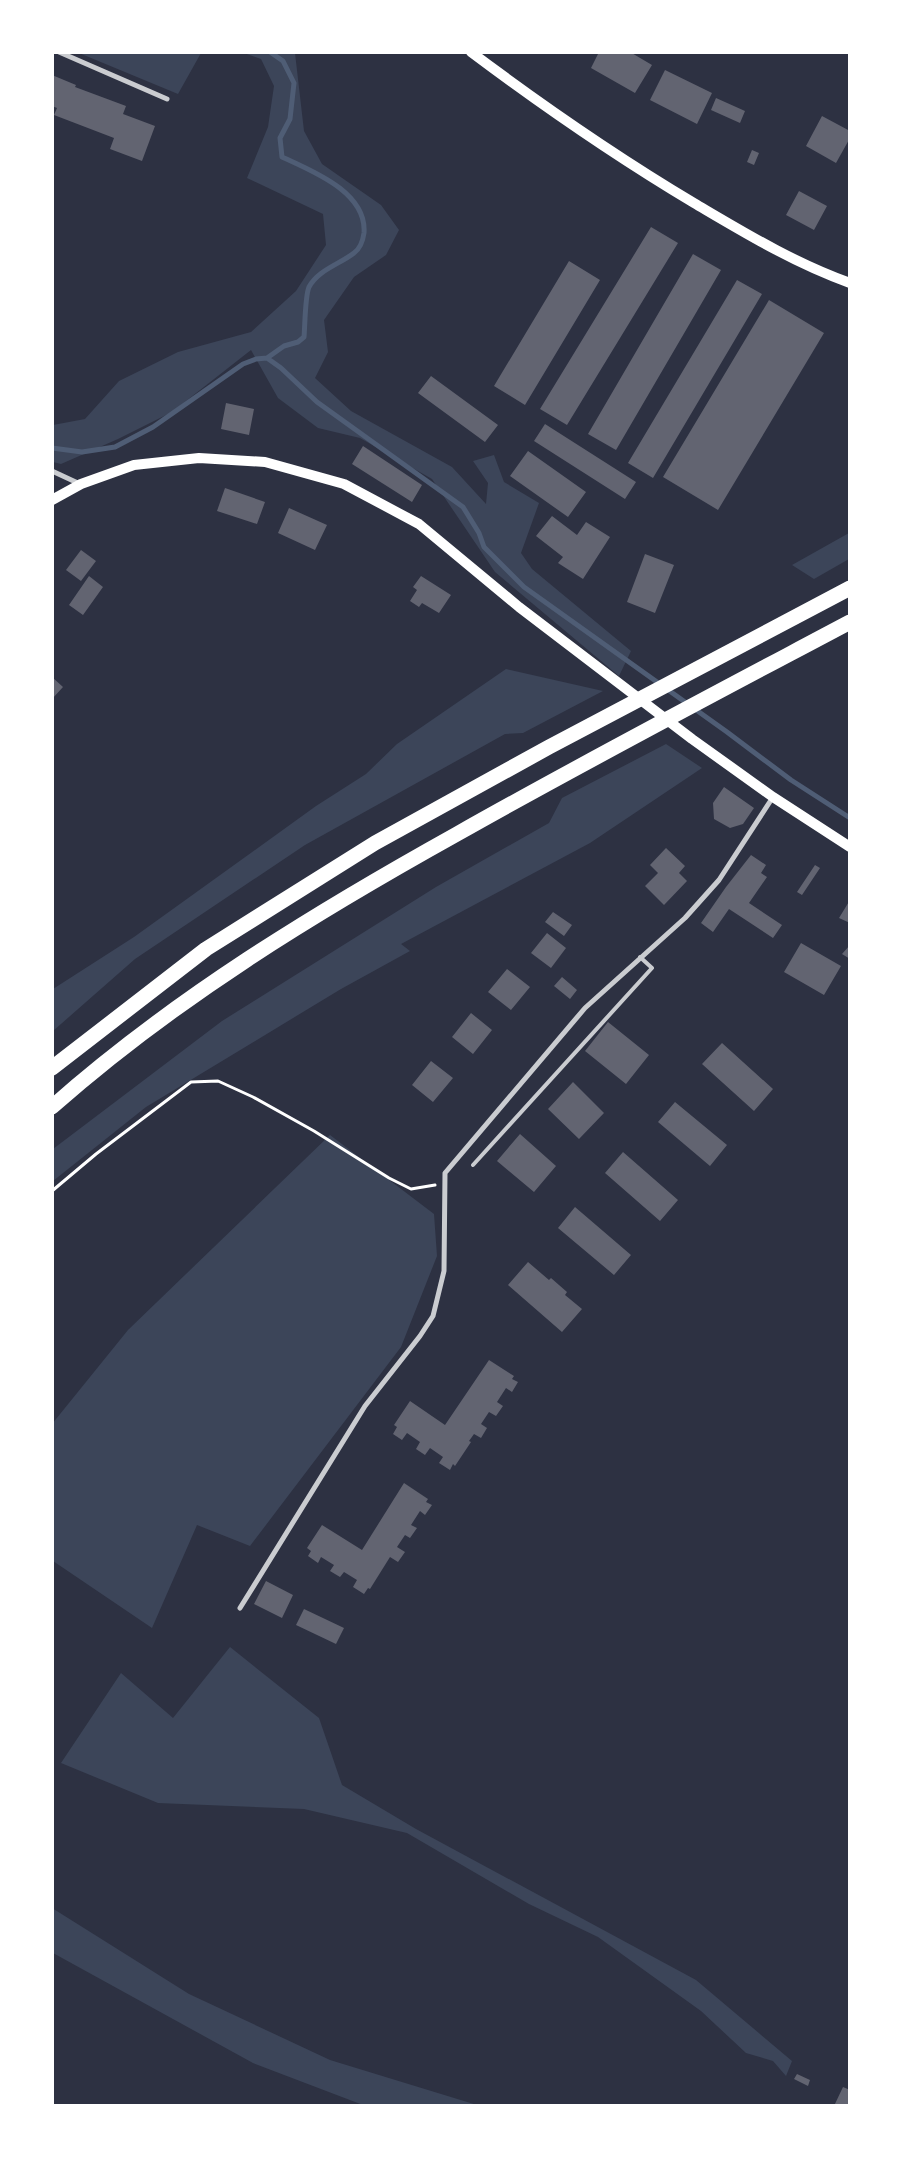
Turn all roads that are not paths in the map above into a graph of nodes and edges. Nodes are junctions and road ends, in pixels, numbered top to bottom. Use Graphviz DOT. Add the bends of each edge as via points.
graph roads {
  1 [pos="59,52"];
  2 [pos="471,52"];
  3 [pos="167,99"];
  4 [pos="850,283"];
  5 [pos="52,471"];
  6 [pos="81,484"];
  7 [pos="52,500"];
  8 [pos="850,588"];
  9 [pos="850,622"];
  10 [pos="773,797"];
  11 [pos="850,846"];
  12 [pos="640,957"];
  13 [pos="52,1068"];
  14 [pos="52,1107"];
  15 [pos="473,1165"];
  16 [pos="240,1608"];
  1 -- 3 [label="street"];
  2 -- 4 [label="main road" via="559,118 664,185 786,257"];
  5 -- 6 [label="street"];
  6 -- 7 [label="main road"];
  6 -- 10 [label="main road" via="134,465 198,458 265,462 344,484 419,524 519,607"];
  8 -- 13 [label="highway" via="548,747 376,843 206,949"];
  9 -- 14 [label="highway" via="563,774 391,870 226,974 145,1032"];
  10 -- 11 [label="main road"];
  10 -- 12 [label="street" via="719,880 685,918"];
  12 -- 15 [label="lane" via="652,968"];
  12 -- 16 [label="street" via="585,1008 445,1173 444,1271 433,1316 365,1406"];
}
